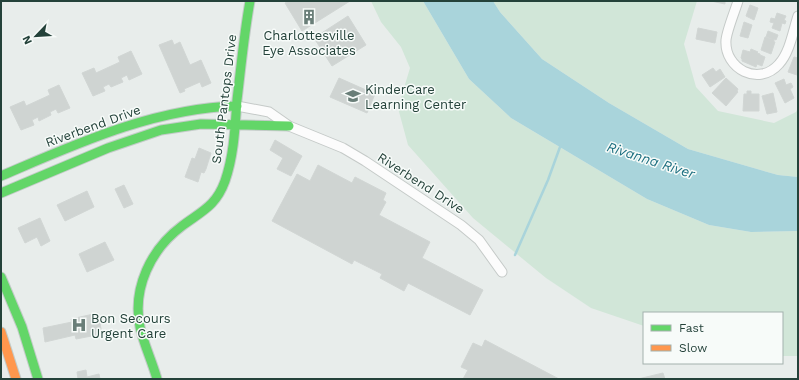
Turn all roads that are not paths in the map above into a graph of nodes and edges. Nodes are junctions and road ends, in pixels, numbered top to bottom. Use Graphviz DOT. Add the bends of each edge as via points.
graph roads {
  1 [pos="250,1"];
  2 [pos="738,1"];
  3 [pos="798,16"];
  4 [pos="237,106"];
  5 [pos="235,124"];
  6 [pos="289,126"];
  7 [pos="1,176"];
  8 [pos="1,193"];
  9 [pos="502,272"];
  10 [pos="1,277"];
  11 [pos="1,332"];
  12 [pos="16,379"];
  13 [pos="38,379"];
  14 [pos="156,379"];
  1 -- 4 [label="main road, South Pantops Drive"];
  2 -- 3 [label="street" via="726,40 729,57 736,67 746,73 766,73 778,65 785,55"];
  4 -- 5 [label="main road, South Pantops Drive"];
  4 -- 6 [label="street, Riverbend Drive" via="269,112"];
  4 -- 7 [label="main road, Riverbend Drive" via="185,111 133,124 99,135"];
  5 -- 6 [label="main road, Riverbend Drive"];
  5 -- 8 [label="main road, Riverbend Drive" via="188,126 136,138"];
  5 -- 14 [label="main road, South Pantops Drive" via="228,173 215,201 208,209 168,237 144,272 140,287 139,318"];
  6 -- 9 [label="street, Riverbend Drive" via="343,148 410,190 479,240"];
  10 -- 13 [label="main road" via="24,329"];
  11 -- 12 [label="main road"];
}
